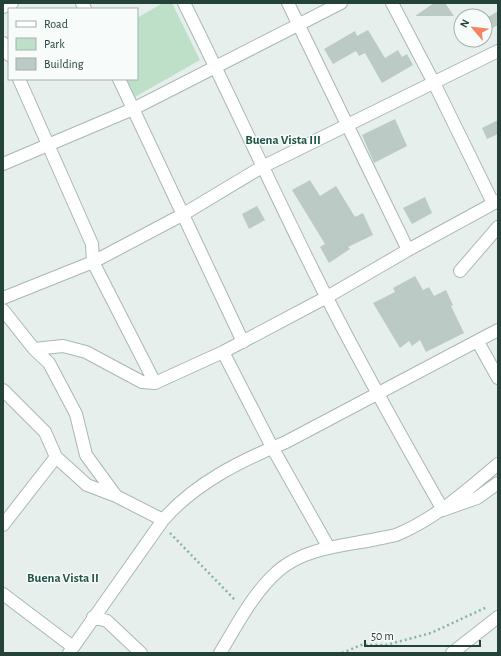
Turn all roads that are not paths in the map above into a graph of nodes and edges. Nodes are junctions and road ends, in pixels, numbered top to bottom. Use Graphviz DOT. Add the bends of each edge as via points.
graph roads {
  1 [pos="12,3"];
  2 [pos="184,3"];
  3 [pos="288,3"];
  4 [pos="341,3"];
  5 [pos="392,3"];
  6 [pos="3,7"];
  7 [pos="298,23"];
  8 [pos="3,43"];
  9 [pos="498,50"];
  10 [pos="8,53"];
  11 [pos="216,68"];
  12 [pos="19,80"];
  13 [pos="119,80"];
  14 [pos="434,83"];
  15 [pos="133,109"];
  16 [pos="347,124"];
  17 [pos="48,145"];
  18 [pos="3,164"];
  19 [pos="262,167"];
  20 [pos="495,202"];
  21 [pos="182,215"];
  22 [pos="498,227"];
  23 [pos="408,250"];
  24 [pos="93,262"];
  25 [pos="460,271"];
  26 [pos="327,297"];
  27 [pos="3,298"];
  28 [pos="3,310"];
  29 [pos="498,330"];
  30 [pos="243,342"];
  31 [pos="478,342"];
  32 [pos="34,349"];
  33 [pos="223,352"];
  34 [pos="498,378"];
  35 [pos="155,383"];
  36 [pos="3,390"];
  37 [pos="377,394"];
  38 [pos="272,447"];
  39 [pos="56,457"];
  40 [pos="498,464"];
  41 [pos="498,484"];
  42 [pos="116,496"];
  43 [pos="443,510"];
  44 [pos="163,520"];
  45 [pos="3,525"];
  46 [pos="329,548"];
  47 [pos="3,594"];
  48 [pos="93,617"];
  49 [pos="498,617"];
  50 [pos="71,650"];
  51 [pos="141,653"];
  52 [pos="220,653"];
  53 [pos="452,653"];
  1 -- 6 [label="street"];
  2 -- 11 [label="street"];
  3 -- 7 [label="street"];
  4 -- 7 [label="street"];
  5 -- 14 [label="street"];
  7 -- 11 [label="street"];
  7 -- 16 [label="street"];
  8 -- 10 [label="street"];
  9 -- 14 [label="street"];
  11 -- 15 [label="street"];
  11 -- 19 [label="street"];
  12 -- 17 [label="street"];
  13 -- 15 [label="street"];
  14 -- 16 [label="street"];
  14 -- 20 [label="street"];
  15 -- 17 [label="street"];
  15 -- 21 [label="street"];
  16 -- 19 [label="street"];
  16 -- 23 [label="street"];
  17 -- 18 [label="street"];
  17 -- 24 [label="street" via="92,244"];
  19 -- 21 [label="street"];
  19 -- 26 [label="street"];
  20 -- 23 [label="street"];
  21 -- 24 [label="street"];
  21 -- 30 [label="street"];
  22 -- 25 [label="street"];
  23 -- 26 [label="street"];
  24 -- 27 [label="street"];
  24 -- 35 [label="street"];
  26 -- 30 [label="street"];
  26 -- 37 [label="street"];
  28 -- 32 [label="street"];
  29 -- 31 [label="street"];
  30 -- 33 [label="street"];
  31 -- 34 [label="street"];
  31 -- 37 [label="street"];
  32 -- 35 [label="street" via="63,346 86,352 142,382"];
  32 -- 42 [label="street" via="49,362 76,414 86,455"];
  33 -- 35 [label="street"];
  33 -- 38 [label="street"];
  36 -- 39 [label="street" via="45,432"];
  37 -- 38 [label="street"];
  37 -- 43 [label="street"];
  38 -- 44 [label="street" via="215,477 178,502"];
  38 -- 46 [label="street"];
  39 -- 42 [label="street" via="87,485"];
  39 -- 45 [label="street"];
  40 -- 43 [label="street"];
  41 -- 43 [label="street" via="477,498"];
  42 -- 44 [label="street"];
  43 -- 46 [label="street" via="395,535"];
  44 -- 48 [label="street"];
  46 -- 52 [label="street" via="297,558 278,571 261,589"];
  47 -- 50 [label="street"];
  48 -- 50 [label="street"];
  48 -- 51 [label="street" via="107,621"];
  49 -- 53 [label="street"];
}
